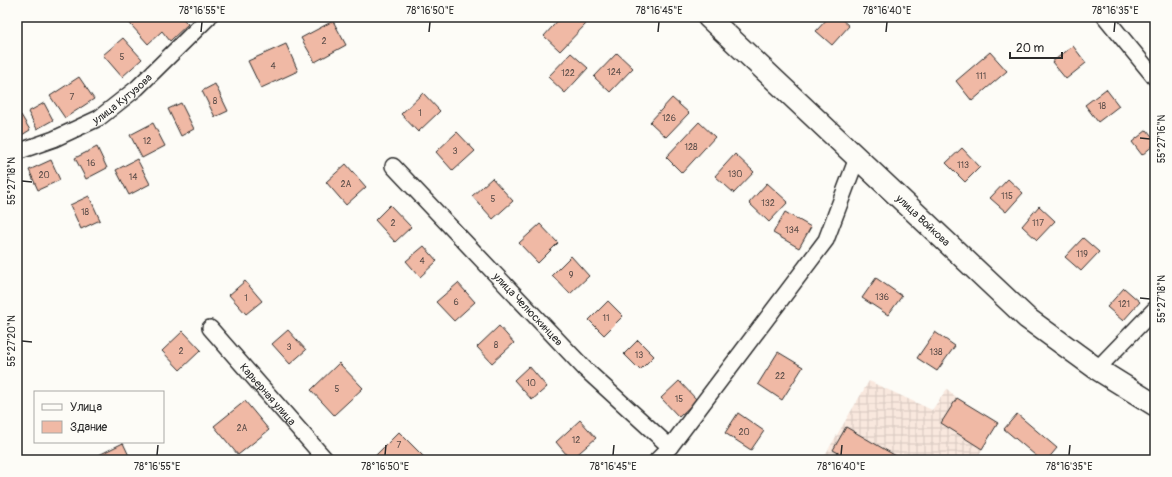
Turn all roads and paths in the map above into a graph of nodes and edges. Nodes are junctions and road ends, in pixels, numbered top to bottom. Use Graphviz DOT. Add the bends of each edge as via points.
graph roads {
  1 [pos="209,17"];
  2 [pos="708,17"];
  3 [pos="1105,17"];
  4 [pos="1155,78"];
  5 [pos="17,152"];
  6 [pos="857,158"];
  7 [pos="393,166"];
  8 [pos="1155,309"];
  9 [pos="210,328"];
  10 [pos="1097,369"];
  11 [pos="1155,405"];
  12 [pos="670,447"];
  13 [pos="326,460"];
  14 [pos="657,460"];
  1 -- 5 [label="street, улица Кутузова" via="137,88 99,118 54,139"];
  2 -- 6 [label="main road, улица Войкова"];
  3 -- 4 [label="street"];
  6 -- 10 [label="main road, улица Войкова" via="1027,318"];
  6 -- 12 [label="street" via="826,240"];
  7 -- 12 [label="street, улица Челюскинцев" via="585,369"];
  8 -- 10 [label="street"];
  9 -- 13 [label="street, Карьерная улица"];
  10 -- 11 [label="main road, улица Войкова"];
  12 -- 14 [label="street"];
}
